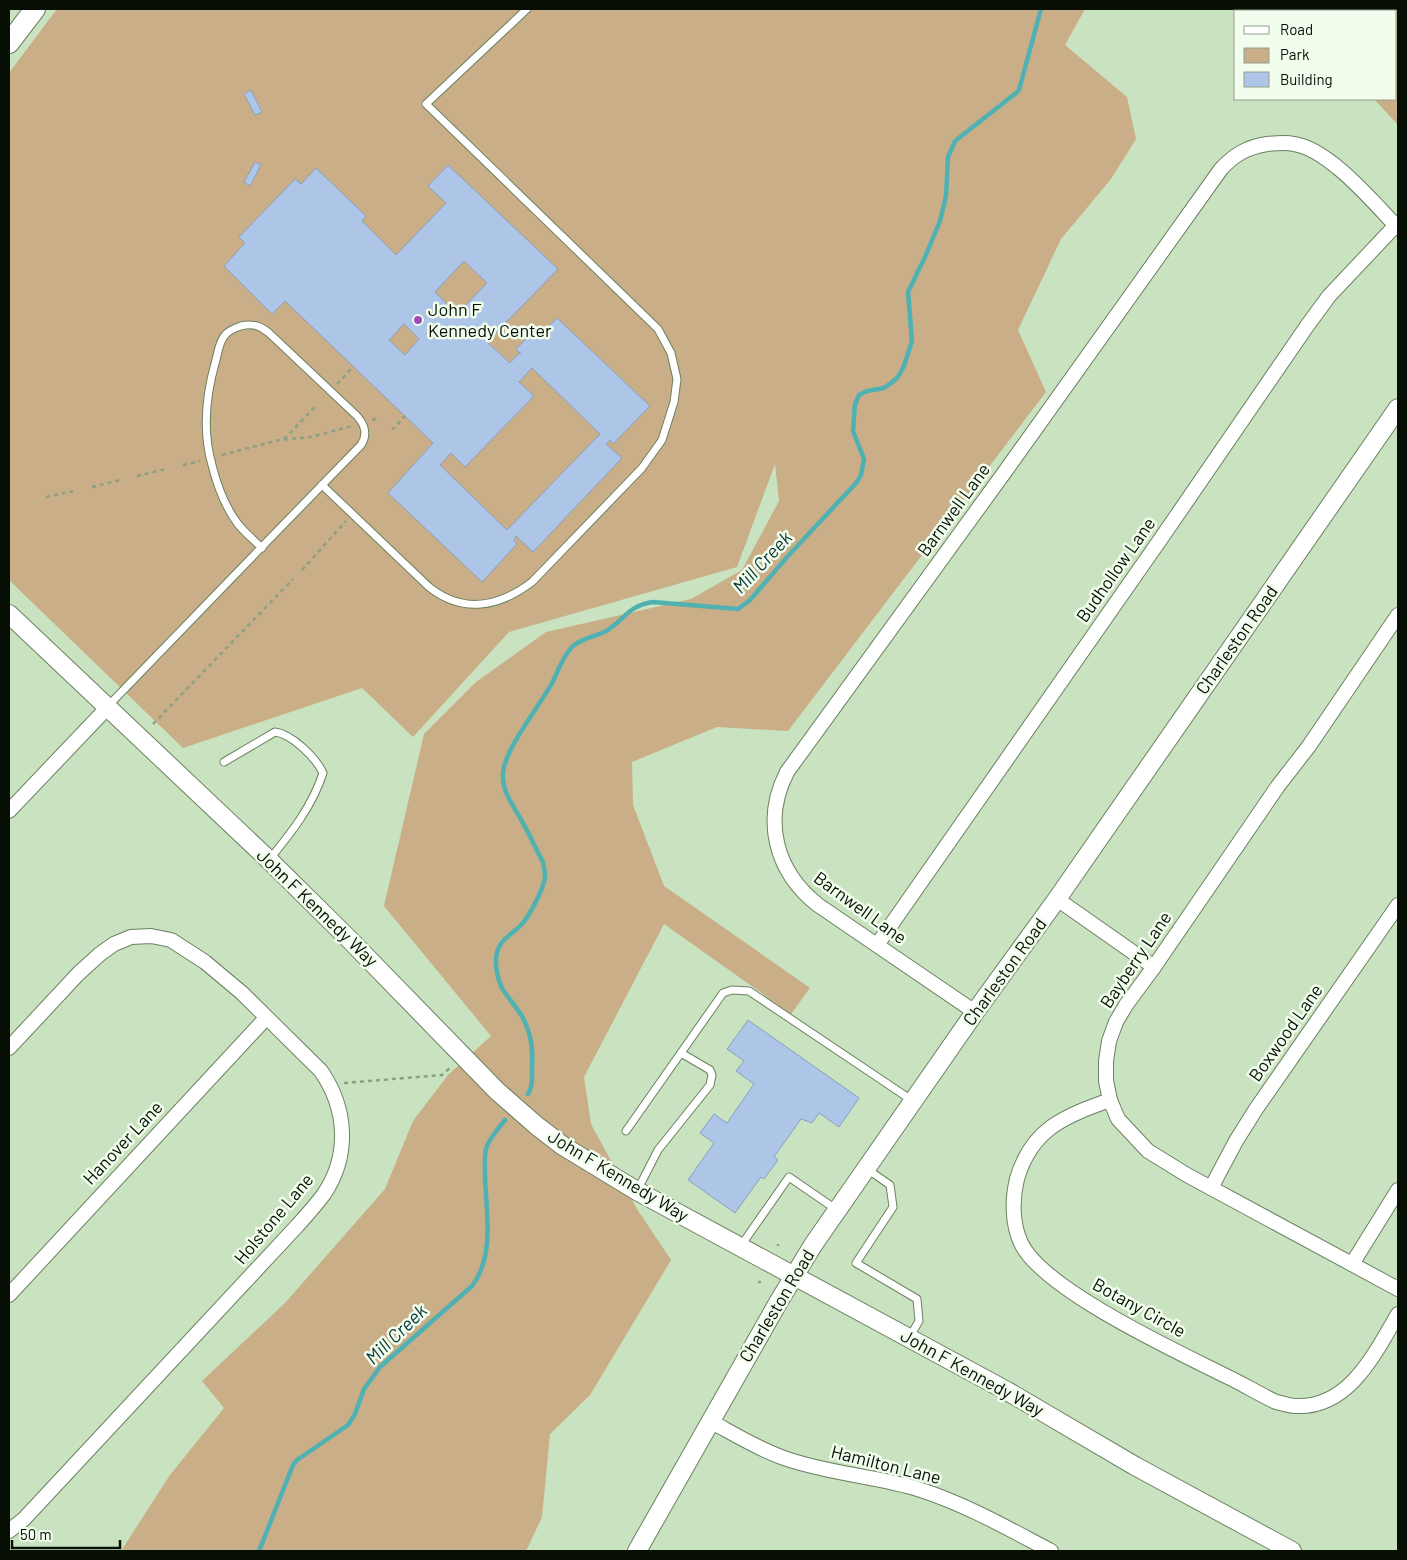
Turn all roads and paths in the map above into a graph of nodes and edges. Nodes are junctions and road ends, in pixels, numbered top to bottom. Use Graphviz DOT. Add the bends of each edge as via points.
graph roads {
  1 [pos="35,9"];
  2 [pos="527,9"];
  3 [pos="9,43"];
  4 [pos="1397,227"];
  5 [pos="353,367"];
  6 [pos="336,384"];
  7 [pos="316,406"];
  8 [pos="1398,408"];
  9 [pos="405,416"];
  10 [pos="380,418"];
  11 [pos="372,420"];
  12 [pos="353,426"];
  13 [pos="392,430"];
  14 [pos="283,440"];
  15 [pos="222,456"];
  16 [pos="200,461"];
  17 [pos="184,465"];
  18 [pos="166,469"];
  19 [pos="137,476"];
  20 [pos="120,480"];
  21 [pos="322,485"];
  22 [pos="92,486"];
  23 [pos="74,491"];
  24 [pos="46,497"];
  25 [pos="348,520"];
  26 [pos="262,548"];
  27 [pos="302,570"];
  28 [pos="293,579"];
  29 [pos="9,614"];
  30 [pos="1398,616"];
  31 [pos="107,708"];
  32 [pos="153,724"];
  33 [pos="224,762"];
  34 [pos="9,811"];
  35 [pos="269,860"];
  36 [pos="1057,899"];
  37 [pos="1398,905"];
  38 [pos="877,945"];
  39 [pos="1154,967"];
  40 [pos="976,1012"];
  41 [pos="266,1018"];
  42 [pos="9,1048"];
  43 [pos="681,1052"];
  44 [pos="452,1066"];
  45 [pos="330,1084"];
  46 [pos="1110,1100"];
  47 [pos="913,1102"];
  48 [pos="626,1131"];
  49 [pos="866,1169"];
  50 [pos="1211,1188"];
  51 [pos="1398,1190"];
  52 [pos="637,1191"];
  53 [pos="838,1210"];
  54 [pos="740,1247"];
  55 [pos="1352,1264"];
  56 [pos="793,1276"];
  57 [pos="1398,1289"];
  58 [pos="9,1295"];
  59 [pos="1398,1314"];
  60 [pos="908,1339"];
  61 [pos="710,1421"];
  62 [pos="9,1531"];
  63 [pos="637,1551"];
  64 [pos="1051,1551"];
  65 [pos="1292,1551"];
  1 -- 3 [label="main road"];
  2 -- 21 [label="lane" via="426,104 658,329 671,353 676,379 674,402 662,440 646,464 532,582 511,595 480,605 457,602 433,590"];
  4 -- 38 [label="street, Budhollow Lane" via="1329,296 1307,326"];
  4 -- 38 [label="street, Barnwell Lane" via="1333,164 1303,146 1284,143 1260,145 1237,154 1221,169 781,784 774,825 780,855 792,879 808,896"];
  5 -- 6 [label="path"];
  7 -- 14 [label="path"];
  8 -- 36 [label="street, Charleston Road"];
  9 -- 13 [label="path"];
  10 -- 11 [label="path"];
  12 -- 14 [label="path" via="311,437"];
  14 -- 15 [label="path"];
  16 -- 17 [label="path"];
  18 -- 19 [label="path"];
  20 -- 22 [label="path"];
  21 -- 26 [label="lane"];
  21 -- 26 [label="lane" via="362,445 366,433 362,421 263,328 248,325 231,330 220,345 212,376 206,421 208,444 217,483 227,506"];
  23 -- 24 [label="path"];
  25 -- 27 [label="path"];
  26 -- 31 [label="lane"];
  28 -- 32 [label="path"];
  29 -- 31 [label="street, John F Kennedy Way"];
  30 -- 39 [label="street, Bayberry Lane"];
  31 -- 34 [label="street"];
  31 -- 35 [label="street, John F Kennedy Way"];
  33 -- 35 [label="lane" via="275,732 290,737 323,773 296,828"];
  35 -- 52 [label="street, John F Kennedy Way" via="510,1102 563,1146"];
  36 -- 39 [label="street"];
  36 -- 40 [label="street, Charleston Road"];
  37 -- 50 [label="street, Boxwood Lane" via="1256,1109"];
  38 -- 40 [label="street, Barnwell Lane"];
  39 -- 46 [label="street, Bayberry Lane" via="1119,1016 1109,1041 1106,1081"];
  40 -- 47 [label="street, Charleston Road"];
  41 -- 42 [label="street, Holstone Lane" via="189,950 171,940 151,936 131,938 100,954"];
  41 -- 45 [label="street, Holstone Lane" via="306,1055"];
  41 -- 58 [label="street, Hanover Lane"];
  43 -- 47 [label="lane" via="723,993 749,991"];
  43 -- 48 [label="lane"];
  43 -- 52 [label="lane" via="710,1070 710,1085 658,1150"];
  44 -- 45 [label="path" via="442,1076"];
  45 -- 62 [label="street, Holstone Lane" via="340,1109 343,1131 334,1174 324,1193 251,1276 24,1519"];
  46 -- 50 [label="street, Bayberry Lane" via="1118,1119 1148,1151"];
  46 -- 59 [label="street, Botany Circle" via="1080,1110 1052,1125 1039,1137 1020,1167 1014,1204 1016,1224 1021,1243 1045,1272 1094,1305 1174,1350 1276,1402 1295,1406 1330,1399 1345,1389 1370,1362"];
  47 -- 49 [label="street, Charleston Road"];
  49 -- 53 [label="street, Charleston Road"];
  49 -- 60 [label="lane" via="890,1185 893,1206 856,1263 917,1299 919,1321"];
  50 -- 55 [label="street, Bayberry Lane"];
  51 -- 55 [label="street"];
  52 -- 54 [label="street, John F Kennedy Way"];
  53 -- 54 [label="lane" via="789,1177"];
  53 -- 56 [label="street, Charleston Road"];
  54 -- 56 [label="street, John F Kennedy Way"];
  55 -- 57 [label="street, Bayberry Lane"];
  56 -- 60 [label="street, John F Kennedy Way"];
  56 -- 61 [label="street, Charleston Road"];
  60 -- 65 [label="street, John F Kennedy Way"];
  61 -- 63 [label="street, Charleston Road"];
  61 -- 64 [label="street, Hamilton Lane" via="785,1458 900,1484 945,1499"];
}
